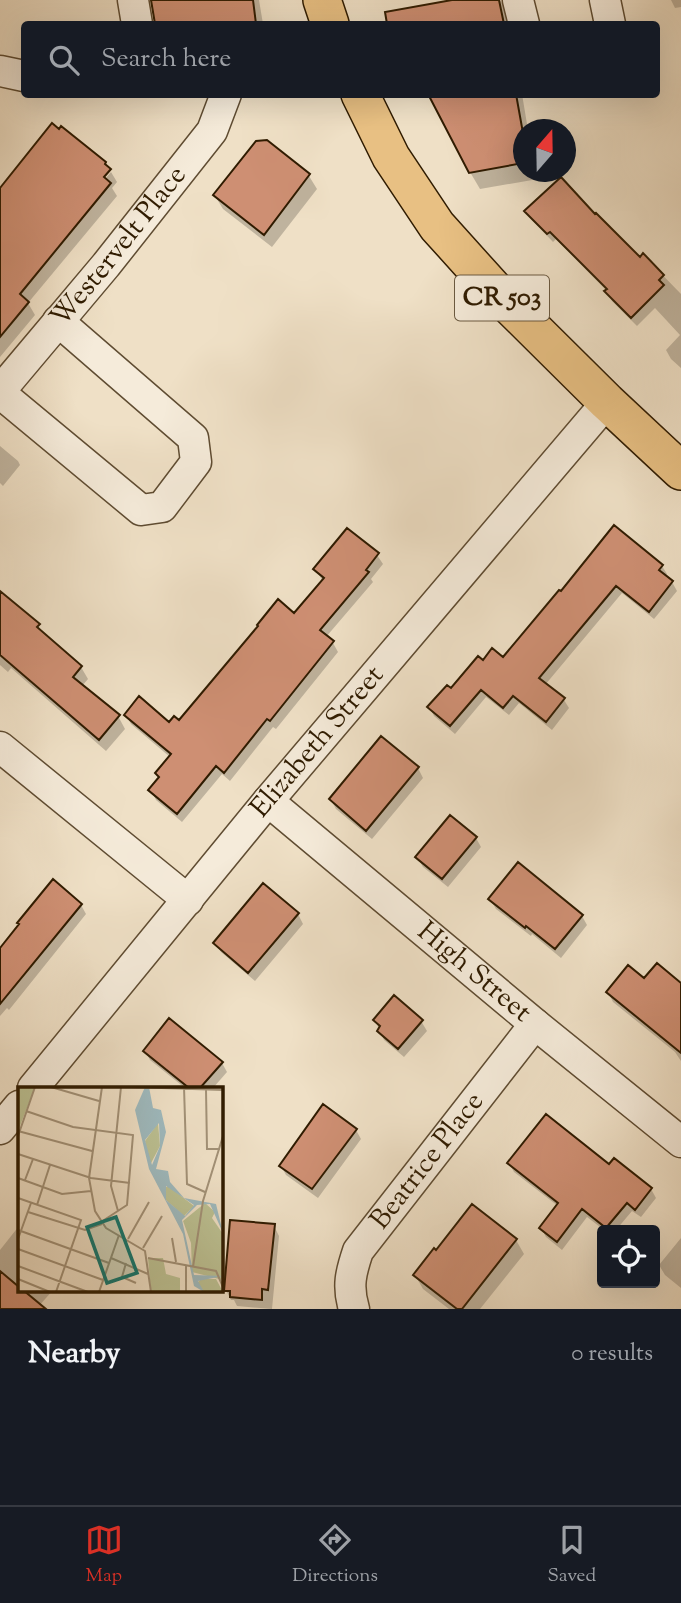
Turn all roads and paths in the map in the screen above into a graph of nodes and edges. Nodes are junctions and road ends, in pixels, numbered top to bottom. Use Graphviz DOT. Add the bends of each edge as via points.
graph roads {
  1 [pos="133,0"];
  2 [pos="322,0"];
  3 [pos="518,0"];
  4 [pos="605,0"];
  5 [pos="136,21"];
  6 [pos="329,21"];
  7 [pos="523,21"];
  8 [pos="609,21"];
  9 [pos="0,71"];
  10 [pos="21,75"];
  11 [pos="224,98"];
  12 [pos="362,98"];
  13 [pos="58,321"];
  14 [pos="0,392"];
  15 [pos="607,402"];
  16 [pos="681,471"];
  17 [pos="0,747"];
  18 [pos="268,801"];
  19 [pos="188,900"];
  20 [pos="535,1024"];
  21 [pos="34,1087"];
  22 [pos="18,1106"];
  23 [pos="0,1129"];
  24 [pos="681,1142"];
  25 [pos="354,1309"];
  1 -- 5 [label="street"];
  2 -- 6 [label="main road"];
  3 -- 7 [label="street"];
  4 -- 8 [label="street"];
  9 -- 10 [label="street"];
  11 -- 13 [label="street, Westervelt Place" via="212,131"];
  12 -- 15 [label="main road, CR 503" via="391,157 437,226"];
  13 -- 14 [label="street, Westervelt Place"];
  13 -- 14 [label="street" via="194,438 197,462 162,507 141,510"];
  15 -- 16 [label="main road, CR 503"];
  15 -- 18 [label="street, Elizabeth Street"];
  17 -- 19 [label="street"];
  18 -- 19 [label="street, Elizabeth Street"];
  18 -- 20 [label="street, High Street"];
  19 -- 21 [label="street, Elizabeth Street"];
  20 -- 24 [label="street, High Street"];
  20 -- 25 [label="street, Beatrice Place" via="358,1251 350,1274"];
  22 -- 23 [label="street"];
}
